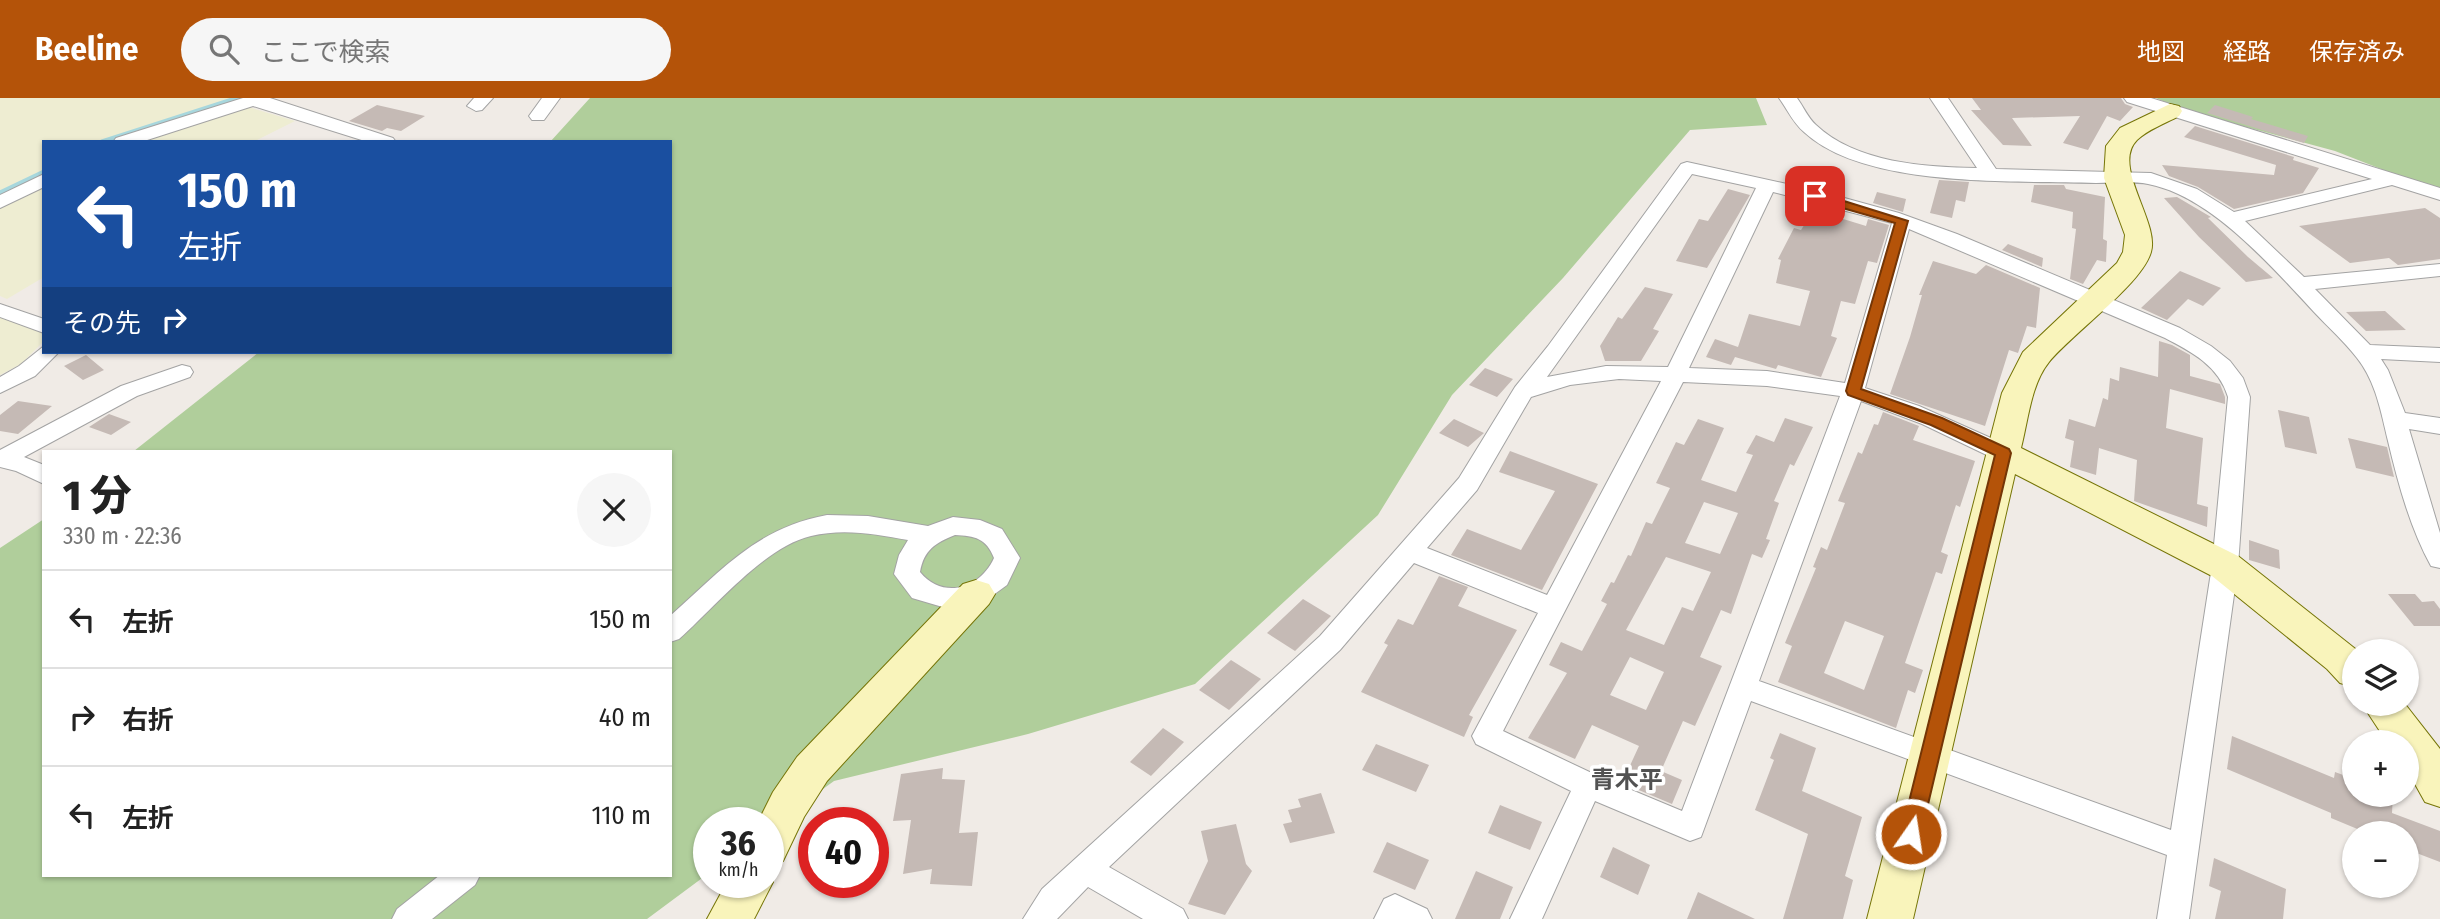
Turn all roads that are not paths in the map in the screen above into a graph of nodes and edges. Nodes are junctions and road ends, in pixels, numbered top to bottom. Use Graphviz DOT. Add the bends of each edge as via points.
graph roads {
  1 [pos="551,98"];
  2 [pos="1788,98"];
  3 [pos="1939,98"];
  4 [pos="2133,98"];
  5 [pos="258,100"];
  6 [pos="2170,111"];
  7 [pos="538,116"];
  8 [pos="128,140"];
  9 [pos="381,140"];
  10 [pos="1990,174"];
  11 [pos="2117,178"];
  12 [pos="2391,180"];
  13 [pos="42,181"];
  14 [pos="1767,185"];
  15 [pos="2440,194"];
  16 [pos="0,202"];
  17 [pos="2231,219"];
  18 [pos="1902,221"];
  19 [pos="2440,270"];
  20 [pos="2299,284"];
  21 [pos="2094,301"];
  22 [pos="0,310"];
  23 [pos="42,326"];
  24 [pos="2364,352"];
  25 [pos="46,354"];
  26 [pos="2440,355"];
  27 [pos="182,372"];
  28 [pos="1675,376"];
  29 [pos="0,386"];
  30 [pos="1853,391"];
  31 [pos="1523,392"];
  32 [pos="2395,419"];
  33 [pos="2440,426"];
  34 [pos="2003,453"];
  35 [pos="1,459"];
  36 [pos="42,475"];
  37 [pos="2428,503"];
  38 [pos="927,536"];
  39 [pos="1408,551"];
  40 [pos="2440,559"];
  41 [pos="2225,566"];
  42 [pos="975,594"];
  43 [pos="1553,608"];
  44 [pos="672,630"];
  45 [pos="2342,661"];
  46 [pos="1742,686"];
  47 [pos="2391,716"];
  48 [pos="1930,757"];
  49 [pos="1588,785"];
  50 [pos="2440,789"];
  51 [pos="784,813"];
  52 [pos="2184,848"];
  53 [pos="1085,869"];
  54 [pos="461,877"];
  55 [pos="742,898"];
  56 [pos="408,919"];
  57 [pos="730,919"];
  58 [pos="1039,919"];
  59 [pos="1172,919"];
  60 [pos="1390,919"];
  61 [pos="1416,919"];
  62 [pos="1526,919"];
  63 [pos="1890,919"];
  64 [pos="2174,919"];
  1 -- 7 [label="street"];
  2 -- 10 [label="street" via="1809,128 1854,154 1899,166"];
  3 -- 10 [label="street"];
  4 -- 6 [label="street"];
  5 -- 8 [label="street"];
  5 -- 9 [label="street"];
  6 -- 11 [label="street" via="2129,133 2119,146"];
  6 -- 12 [label="street"];
  10 -- 11 [label="street"];
  11 -- 17 [label="street" via="2173,185"];
  11 -- 21 [label="street" via="2139,235 2137,252 2130,267"];
  12 -- 15 [label="street"];
  12 -- 17 [label="street"];
  13 -- 16 [label="street"];
  14 -- 18 [label="street"];
  14 -- 28 [label="street"];
  14 -- 31 [label="street" via="1687,168"];
  17 -- 20 [label="street"];
  18 -- 21 [label="street"];
  18 -- 30 [label="street"];
  19 -- 20 [label="street"];
  20 -- 24 [label="street"];
  21 -- 34 [label="street" via="2034,359 2018,393"];
  21 -- 41 [label="street" via="2188,341 2219,362 2234,379 2239,397"];
  22 -- 23 [label="street"];
  24 -- 26 [label="street"];
  24 -- 32 [label="street" via="2377,370"];
  25 -- 29 [label="street"];
  27 -- 35 [label="street" via="129,391"];
  28 -- 30 [label="street"];
  28 -- 31 [label="street" via="1589,373"];
  28 -- 43 [label="street"];
  30 -- 34 [label="street" via="1936,421"];
  30 -- 46 [label="street"];
  31 -- 39 [label="street" via="1468,484"];
  32 -- 33 [label="street"];
  32 -- 37 [label="street"];
  34 -- 41 [label="street"];
  34 -- 48 [label="street"];
  35 -- 36 [label="street"];
  37 -- 40 [label="street" via="2431,544"];
  38 -- 42 [label="street" via="910,553 907,574 921,591 946,598"];
  38 -- 42 [label="street" via="953,526 980,527 1000,539 1007,558 998,578"];
  38 -- 44 [label="street" via="892,527 843,523 807,528 772,543"];
  39 -- 43 [label="street"];
  39 -- 53 [label="street" via="1329,643"];
  41 -- 45 [label="street"];
  41 -- 52 [label="street"];
  42 -- 51 [label="street" via="812,769"];
  43 -- 49 [label="street" via="1486,736"];
  46 -- 48 [label="street"];
  46 -- 49 [label="street" via="1690,828"];
  47 -- 50 [label="street"];
  48 -- 52 [label="street"];
  48 -- 63 [label="street"];
  49 -- 62 [label="street"];
  52 -- 64 [label="street"];
  53 -- 58 [label="street" via="1053,898"];
  53 -- 59 [label="street"];
  54 -- 56 [label="street"];
  55 -- 57 [label="street"];
  60 -- 61 [label="street" via="1395,909"];
}
